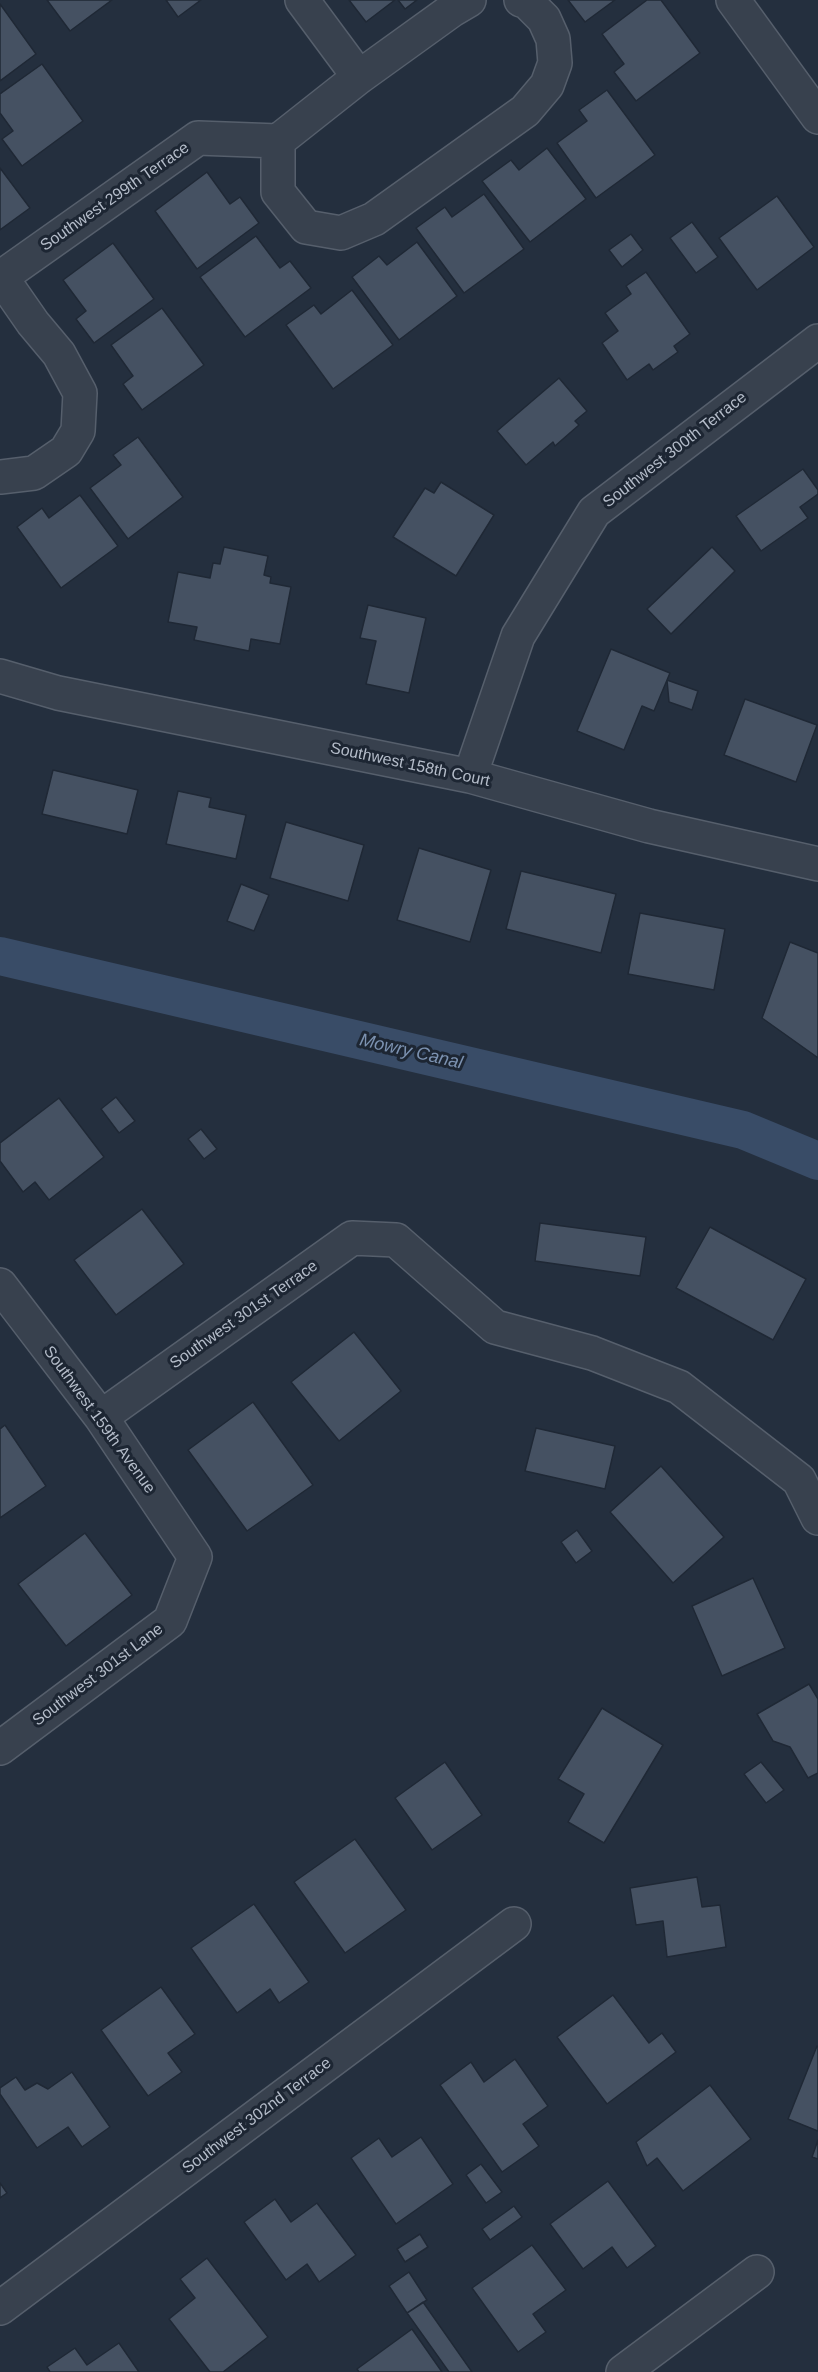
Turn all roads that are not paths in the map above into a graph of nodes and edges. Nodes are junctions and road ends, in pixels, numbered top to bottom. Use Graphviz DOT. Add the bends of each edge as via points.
graph roads {
  1 [pos="302,0"];
  2 [pos="470,0"];
  3 [pos="521,0"];
  4 [pos="733,0"];
  5 [pos="359,77"];
  6 [pos="818,117"];
  7 [pos="278,141"];
  8 [pos="1,277"];
  9 [pos="818,341"];
  10 [pos="0,477"];
  11 [pos="0,676"];
  12 [pos="470,776"];
  13 [pos="818,864"];
  14 [pos="0,1286"];
  15 [pos="101,1416"];
  16 [pos="818,1518"];
  17 [pos="195,1557"];
  18 [pos="0,1748"];
  19 [pos="514,1924"];
  20 [pos="757,2272"];
  21 [pos="0,2308"];
  22 [pos="623,2372"];
  1 -- 5 [label="street"];
  2 -- 5 [label="street"];
  3 -- 7 [label="street" via="544,19 553,39 555,63 547,85 525,111 374,219 341,233 306,227 278,192"];
  4 -- 6 [label="street"];
  5 -- 7 [label="street"];
  7 -- 8 [label="street, Southwest 299th Terrace" via="198,138"];
  8 -- 10 [label="street" via="59,354 80,393 78,431 66,451 34,474"];
  9 -- 12 [label="street, Southwest 300th Terrace" via="594,512 518,636"];
  11 -- 12 [label="street, Southwest 158th Court" via="58,693"];
  12 -- 13 [label="street, Southwest 158th Court" via="649,826"];
  14 -- 15 [label="street, Southwest 159th Avenue"];
  15 -- 16 [label="street, Southwest 301st Terrace" via="352,1238 396,1240 495,1327 592,1353 679,1387 799,1480"];
  15 -- 17 [label="street, Southwest 159th Avenue"];
  17 -- 18 [label="street, Southwest 301st Lane" via="170,1621"];
  19 -- 21 [label="street, Southwest 302nd Terrace"];
  20 -- 22 [label="street"];
}
